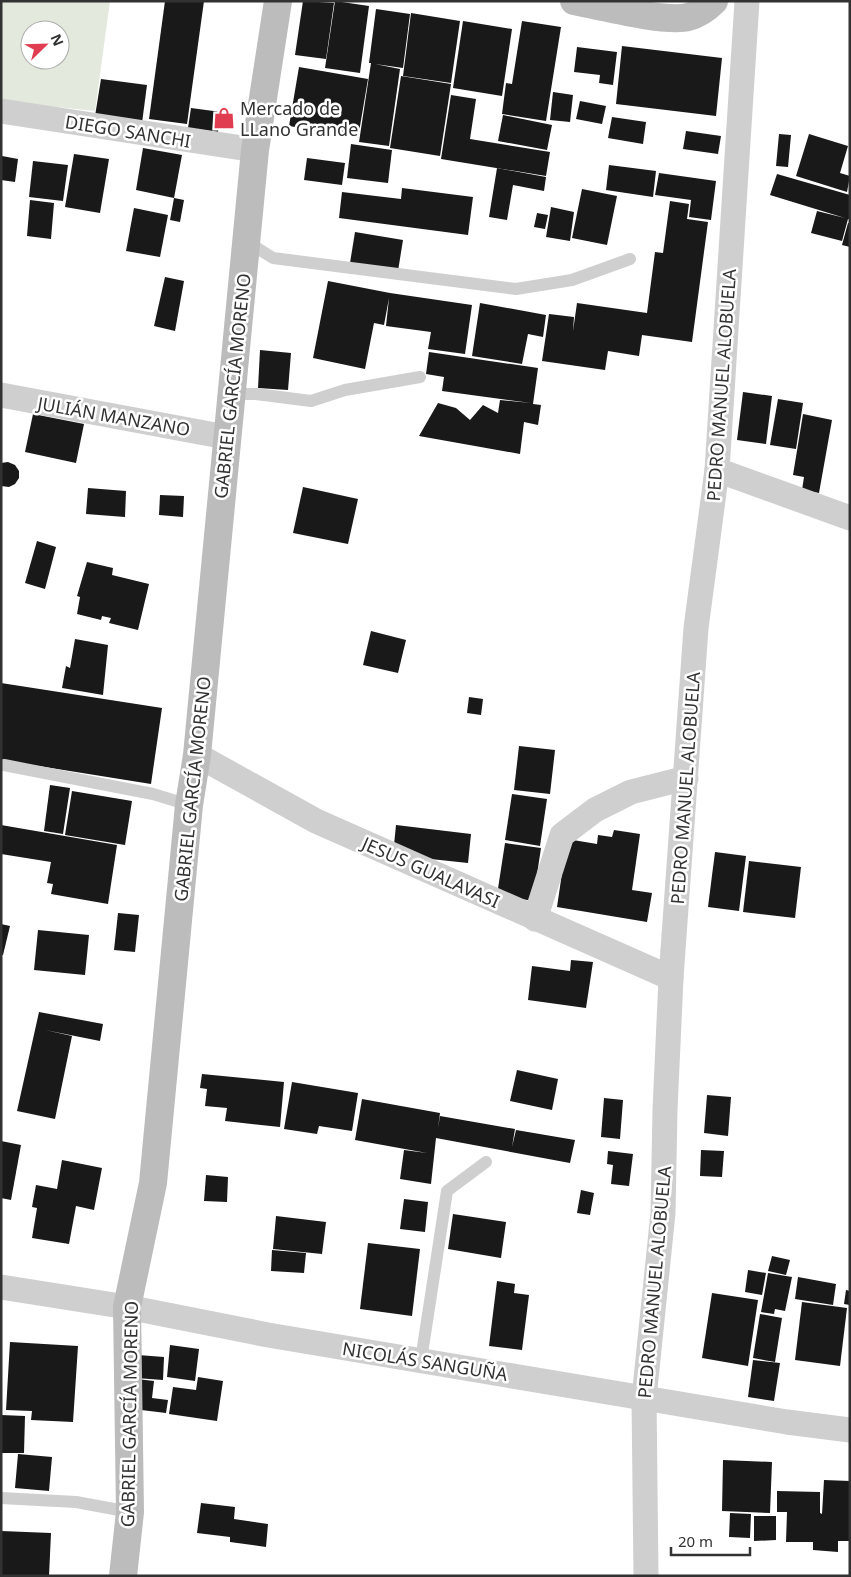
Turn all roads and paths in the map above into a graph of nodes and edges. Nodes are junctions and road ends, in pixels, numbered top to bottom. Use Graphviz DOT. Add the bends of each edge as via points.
graph roads {
  1 [pos="278,1"];
  2 [pos="574,1"];
  3 [pos="714,1"];
  4 [pos="748,1"];
  5 [pos="1,111"];
  6 [pos="255,150"];
  7 [pos="246,241"];
  8 [pos="630,259"];
  9 [pos="420,377"];
  10 [pos="231,394"];
  11 [pos="1,395"];
  12 [pos="226,437"];
  13 [pos="717,470"];
  14 [pos="850,518"];
  15 [pos="197,755"];
  16 [pos="4,765"];
  17 [pos="686,778"];
  18 [pos="189,805"];
  19 [pos="535,919"];
  20 [pos="671,978"];
  21 [pos="486,1162"];
  22 [pos="1,1287"];
  23 [pos="127,1308"];
  24 [pos="421,1360"];
  25 [pos="644,1398"];
  26 [pos="850,1430"];
  27 [pos="1,1498"];
  28 [pos="130,1512"];
  29 [pos="123,1576"];
  30 [pos="646,1576"];
  1 -- 6 [label="street, GABRIEL GARCÍA MORENO"];
  2 -- 3 [label="street" via="665,18 686,18 704,11"];
  4 -- 13 [label="street, PEDRO MANUEL ALOBUELA"];
  5 -- 6 [label="street, DIEGO SANCHI"];
  6 -- 7 [label="street, GABRIEL GARCÍA MORENO"];
  7 -- 8 [label="lane" via="273,258 516,289 572,280"];
  7 -- 10 [label="street, GABRIEL GARCÍA MORENO"];
  9 -- 10 [label="lane" via="345,390 311,401"];
  10 -- 12 [label="street, GABRIEL GARCÍA MORENO"];
  11 -- 12 [label="street, JULIÁN MANZANO"];
  12 -- 15 [label="street, GABRIEL GARCÍA MORENO"];
  13 -- 14 [label="street"];
  13 -- 17 [label="street, PEDRO MANUEL ALOBUELA" via="696,628"];
  15 -- 18 [label="street, GABRIEL GARCÍA MORENO"];
  15 -- 19 [label="street, JESUS GUALAVASI" via="316,821"];
  16 -- 18 [label="lane" via="153,794"];
  17 -- 19 [label="street" via="631,792 595,810 562,835"];
  17 -- 20 [label="street, PEDRO MANUEL ALOBUELA"];
  18 -- 23 [label="street, GABRIEL GARCÍA MORENO" via="153,1183"];
  19 -- 20 [label="street, JESUS GUALAVASI"];
  20 -- 25 [label="street, PEDRO MANUEL ALOBUELA" via="663,1213"];
  21 -- 24 [label="lane" via="447,1191"];
  22 -- 23 [label="street, NICOLÁS SANGUÑA"];
  23 -- 24 [label="street, NICOLÁS SANGUÑA" via="268,1336"];
  23 -- 28 [label="street, GABRIEL GARCÍA MORENO"];
  24 -- 25 [label="street, NICOLÁS SANGUÑA"];
  25 -- 26 [label="street, NICOLÁS SANGUÑA"];
  25 -- 30 [label="street, PEDRO MANUEL ALOBUELA"];
  27 -- 28 [label="lane" via="76,1502"];
  28 -- 29 [label="street, GABRIEL GARCÍA MORENO"];
}
